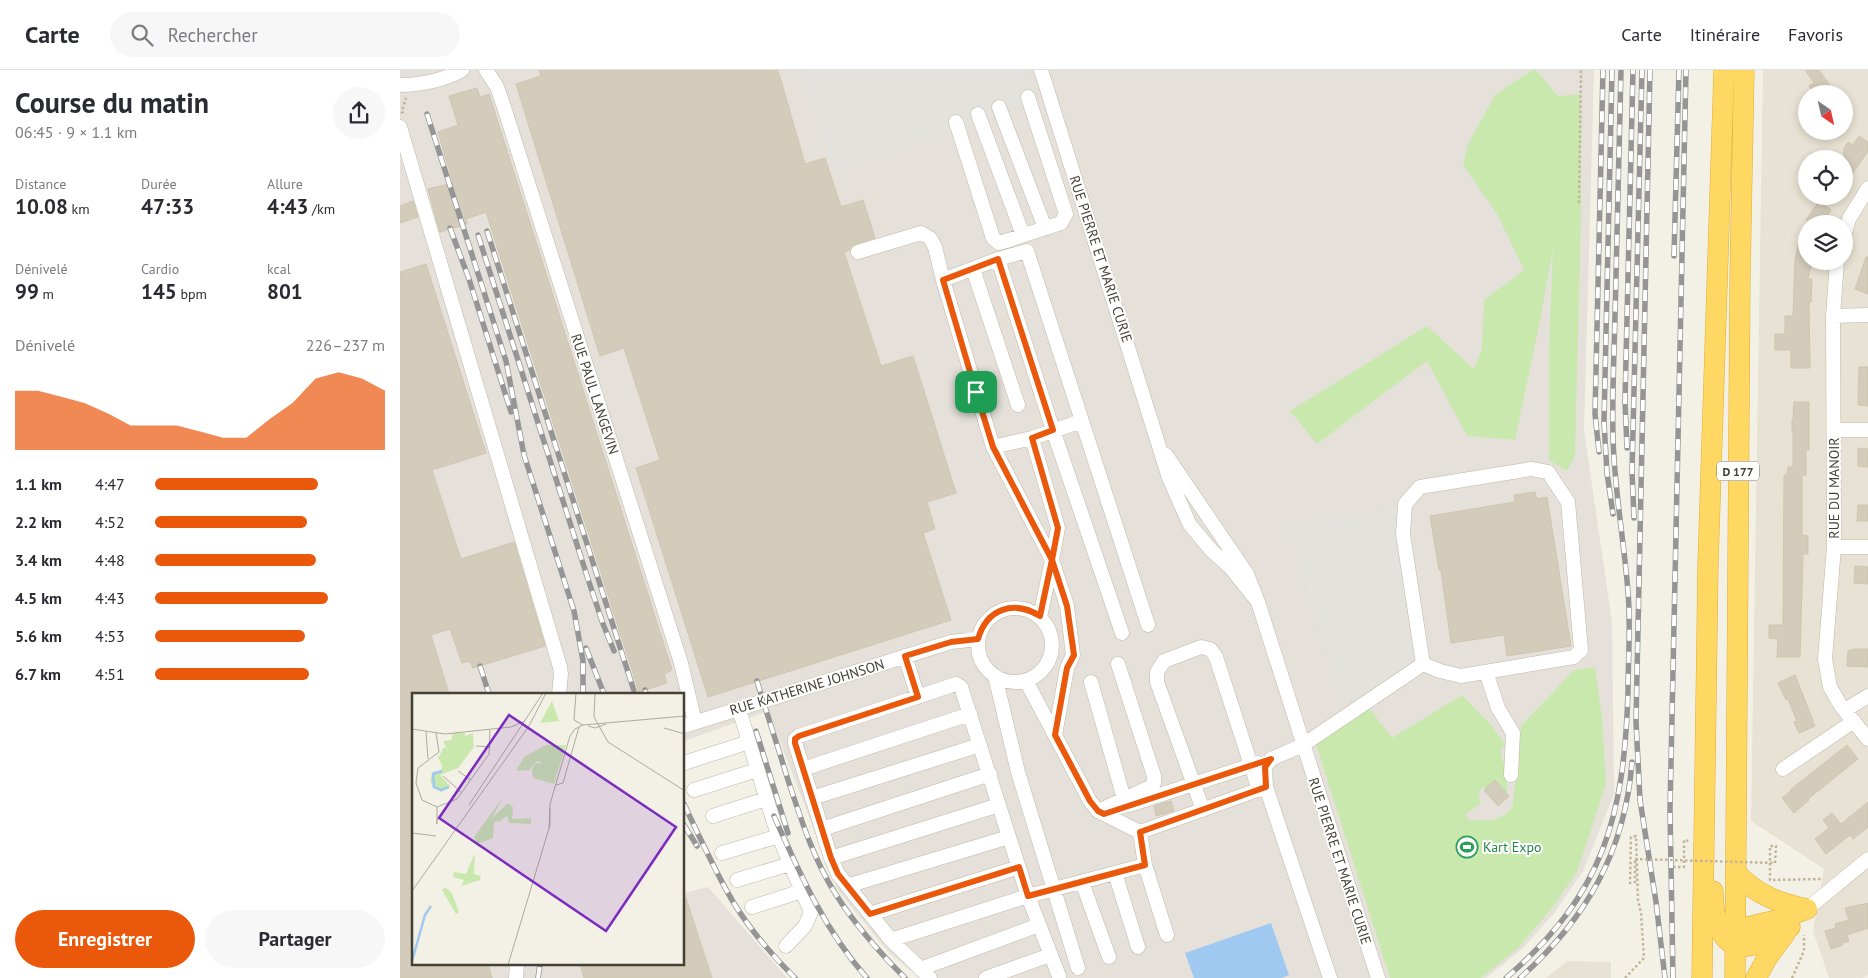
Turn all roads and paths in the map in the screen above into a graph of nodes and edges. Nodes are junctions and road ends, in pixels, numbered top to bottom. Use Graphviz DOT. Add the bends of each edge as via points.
graph roads {
  1 [pos="462,70"];
  2 [pos="486,70"];
  3 [pos="1042,70"];
  4 [pos="1581,70"];
  5 [pos="1724,70"];
  6 [pos="1744,70"];
  7 [pos="400,85"];
  8 [pos="1052,102"];
  9 [pos="999,107"];
  10 [pos="978,114"];
  11 [pos="956,122"];
  12 [pos="400,128"];
  13 [pos="1868,188"];
  14 [pos="1579,203"];
  15 [pos="1851,215"];
  16 [pos="1045,228"];
  17 [pos="1023,235"];
  18 [pos="858,252"];
  19 [pos="998,259"];
  20 [pos="973,269"];
  21 [pos="1836,270"];
  22 [pos="943,280"];
  23 [pos="1868,315"];
  24 [pos="1833,316"];
  25 [pos="1018,405"];
  26 [pos="1082,421"];
  27 [pos="1053,430"];
  28 [pos="1835,430"];
  29 [pos="1868,430"];
  30 [pos="1032,438"];
  31 [pos="993,447"];
  32 [pos="1161,448"];
  33 [pos="1834,547"];
  34 [pos="1868,547"];
  35 [pos="1052,560"];
  36 [pos="1708,564"];
  37 [pos="1258,602"];
  38 [pos="1040,616"];
  39 [pos="1148,625"];
  40 [pos="1122,633"];
  41 [pos="978,639"];
  42 [pos="1052,653"];
  43 [pos="1074,655"];
  44 [pos="905,656"];
  45 [pos="1118,664"];
  46 [pos="1423,664"];
  47 [pos="1486,672"];
  48 [pos="994,676"];
  49 [pos="1026,681"];
  50 [pos="1090,682"];
  51 [pos="559,693"];
  52 [pos="685,693"];
  53 [pos="685,694"];
  54 [pos="1868,696"];
  55 [pos="918,697"];
  56 [pos="739,709"];
  57 [pos="1845,710"];
  58 [pos="970,714"];
  59 [pos="1854,722"];
  60 [pos="689,724"];
  61 [pos="1055,735"];
  62 [pos="1868,739"];
  63 [pos="749,742"];
  64 [pos="980,745"];
  65 [pos="1303,745"];
  66 [pos="1271,759"];
  67 [pos="685,763"];
  68 [pos="1251,766"];
  69 [pos="803,769"];
  70 [pos="1784,769"];
  71 [pos="757,770"];
  72 [pos="990,774"];
  73 [pos="1511,775"];
  74 [pos="1194,784"];
  75 [pos="1263,788"];
  76 [pos="694,790"];
  77 [pos="812,798"];
  78 [pos="766,799"];
  79 [pos="1124,799"];
  80 [pos="999,805"];
  81 [pos="1203,810"];
  82 [pos="1101,812"];
  83 [pos="713,816"];
  84 [pos="822,829"];
  85 [pos="1140,832"];
  86 [pos="779,836"];
  87 [pos="1008,837"];
  88 [pos="1684,840"];
  89 [pos="722,853"];
  90 [pos="831,858"];
  91 [pos="1868,859"];
  92 [pos="790,864"];
  93 [pos="1145,865"];
  94 [pos="1019,867"];
  95 [pos="1673,867"];
  96 [pos="1115,873"];
  97 [pos="1736,873"];
  98 [pos="1827,877"];
  99 [pos="737,880"];
  100 [pos="1082,882"];
  101 [pos="847,886"];
  102 [pos="1054,890"];
  103 [pos="802,891"];
  104 [pos="1028,896"];
  105 [pos="752,907"];
  106 [pos="1807,909"];
  107 [pos="870,914"];
  108 [pos="1039,926"];
  109 [pos="1797,930"];
  110 [pos="1168,935"];
  111 [pos="1732,937"];
  112 [pos="891,940"];
  113 [pos="786,946"];
  114 [pos="1138,948"];
  115 [pos="1050,955"];
  116 [pos="1109,957"];
  117 [pos="1078,968"];
  118 [pos="925,974"];
  119 [pos="1058,976"];
  120 [pos="986,978"];
  121 [pos="1330,978"];
  122 [pos="1378,978"];
  123 [pos="1625,978"];
  124 [pos="1703,978"];
  125 [pos="1735,978"];
  126 [pos="1756,978"];
  127 [pos="1792,978"];
  1 -- 7 [label="street" via="448,76"];
  2 -- 52 [label="street, RUE PAUL LANGEVIN" via="504,106 681,663"];
  3 -- 8 [label="street, RUE PIERRE ET MARIE CURIE"];
  4 -- 14 [label="path"];
  5 -- 36 [label="highway, D 177"];
  6 -- 97 [label="highway, D 177"];
  8 -- 16 [label="street" via="1028,97 1066,214 1061,223"];
  8 -- 32 [label="street, RUE PIERRE ET MARIE CURIE"];
  9 -- 16 [label="street"];
  10 -- 17 [label="street"];
  11 -- 17 [label="street" via="993,238 999,243"];
  12 -- 51 [label="street" via="560,667"];
  13 -- 15 [label="street"];
  16 -- 17 [label="street"];
  18 -- 22 [label="street" via="921,233 936,247"];
  19 -- 20 [label="street"];
  19 -- 26 [label="street" via="1027,251"];
  19 -- 27 [label="street"];
  20 -- 22 [label="street"];
  20 -- 25 [label="street"];
  21 -- 24 [label="street, RUE DU MANOIR"];
  22 -- 31 [label="street"];
  23 -- 24 [label="street"];
  24 -- 28 [label="street, RUE DU MANOIR"];
  26 -- 27 [label="street"];
  26 -- 39 [label="street"];
  27 -- 30 [label="street"];
  27 -- 40 [label="street"];
  28 -- 29 [label="street, RUE DU MANOIR"];
  28 -- 33 [label="street, RUE DU MANOIR"];
  30 -- 31 [label="street"];
  30 -- 35 [label="street" via="1058,528"];
  31 -- 35 [label="street"];
  32 -- 37 [label="street, RUE PIERRE ET MARIE CURIE" via="1243,568"];
  32 -- 37 [label="street, RUE PIERRE ET MARIE CURIE" via="1169,478 1190,525"];
  33 -- 34 [label="street, RUE DU MANOIR"];
  33 -- 57 [label="street, RUE DU MANOIR" via="1826,660 1830,687"];
  35 -- 38 [label="street"];
  35 -- 43 [label="street" via="1067,606"];
  36 -- 111 [label="highway" via="1713,906 1716,917"];
  36 -- 124 [label="highway"];
  37 -- 65 [label="street, RUE PIERRE ET MARIE CURIE"];
  38 -- 41 [label="street" via="1021,608 996,612 986,621"];
  38 -- 42 [label="street" via="1051,633"];
  41 -- 44 [label="street, RUE KATHERINE JOHNSON" via="951,642"];
  41 -- 48 [label="street" via="978,652"];
  42 -- 43 [label="street"];
  42 -- 49 [label="street" via="1038,675"];
  43 -- 61 [label="street" via="1067,668"];
  44 -- 55 [label="street"];
  44 -- 56 [label="street, RUE KATHERINE JOHNSON"];
  45 -- 79 [label="street" via="1154,776 1150,788"];
  46 -- 47 [label="street" via="1461,676"];
  46 -- 47 [label="street" via="1403,534 1405,504 1420,487 1531,469 1548,472 1568,502 1581,650 1574,657"];
  46 -- 65 [label="street"];
  47 -- 73 [label="street" via="1498,708 1513,733"];
  48 -- 49 [label="street" via="1007,682"];
  48 -- 102 [label="street" via="1018,772"];
  49 -- 61 [label="street"];
  50 -- 79 [label="street"];
  53 -- 60 [label="street, RUE PAUL LANGEVIN"];
  54 -- 57 [label="street"];
  55 -- 58 [label="street" via="958,685"];
  55 -- 69 [label="street" via="799,736 795,743"];
  56 -- 60 [label="street, RUE KATHERINE JOHNSON"];
  56 -- 63 [label="street"];
  57 -- 59 [label="street, RUE DU MANOIR"];
  58 -- 64 [label="street"];
  58 -- 69 [label="street"];
  59 -- 62 [label="street, RUE DU MANOIR"];
  59 -- 70 [label="street"];
  61 -- 82 [label="street" via="1090,801"];
  63 -- 67 [label="street"];
  63 -- 71 [label="street"];
  64 -- 72 [label="street"];
  64 -- 77 [label="street"];
  65 -- 66 [label="street"];
  65 -- 122 [label="street, RUE PIERRE ET MARIE CURIE"];
  66 -- 68 [label="street"];
  66 -- 75 [label="street" via="1265,767"];
  68 -- 74 [label="street"];
  68 -- 74 [label="street" via="1216,657 1210,649 1202,646 1164,661 1157,672 1157,682"];
  68 -- 75 [label="street"];
  69 -- 77 [label="street"];
  71 -- 76 [label="street"];
  71 -- 78 [label="street"];
  72 -- 80 [label="street"];
  72 -- 84 [label="street"];
  74 -- 81 [label="street"];
  74 -- 82 [label="street"];
  75 -- 81 [label="street"];
  75 -- 121 [label="street"];
  77 -- 84 [label="street"];
  78 -- 83 [label="street"];
  78 -- 86 [label="street"];
  79 -- 82 [label="street"];
  80 -- 87 [label="street"];
  80 -- 90 [label="street"];
  81 -- 85 [label="street"];
  82 -- 85 [label="street"];
  84 -- 90 [label="street"];
  85 -- 93 [label="street"];
  86 -- 89 [label="street"];
  86 -- 92 [label="street"];
  87 -- 94 [label="street"];
  87 -- 101 [label="street"];
  88 -- 95 [label="path" via="1684,867"];
  90 -- 101 [label="street"];
  91 -- 106 [label="street"];
  92 -- 99 [label="street"];
  92 -- 103 [label="street"];
  93 -- 96 [label="street"];
  93 -- 110 [label="street"];
  94 -- 104 [label="street"];
  94 -- 107 [label="street"];
  96 -- 100 [label="street"];
  96 -- 114 [label="street"];
  97 -- 106 [label="highway" via="1766,896"];
  97 -- 111 [label="highway, D 177"];
  98 -- 123 [label="path, bridge" via="1770,880 1770,846 1776,846 1775,863 1635,859 1635,882 1630,883 1631,836 1636,836 1638,900 1644,958"];
  100 -- 102 [label="street"];
  100 -- 116 [label="street"];
  101 -- 107 [label="street"];
  102 -- 104 [label="street"];
  102 -- 117 [label="street"];
  103 -- 105 [label="street"];
  103 -- 113 [label="street" via="811,912 805,926"];
  104 -- 108 [label="street"];
  104 -- 112 [label="street"];
  106 -- 109 [label="highway"];
  106 -- 111 [label="highway"];
  107 -- 112 [label="street"];
  108 -- 115 [label="street"];
  108 -- 118 [label="street"];
  109 -- 111 [label="highway" via="1745,946"];
  109 -- 126 [label="highway" via="1772,950"];
  109 -- 127 [label="path" via="1804,951"];
  111 -- 124 [label="highway" via="1713,952"];
  111 -- 125 [label="highway, D 177"];
  112 -- 118 [label="street"];
  115 -- 119 [label="street"];
  115 -- 120 [label="street"];
}
